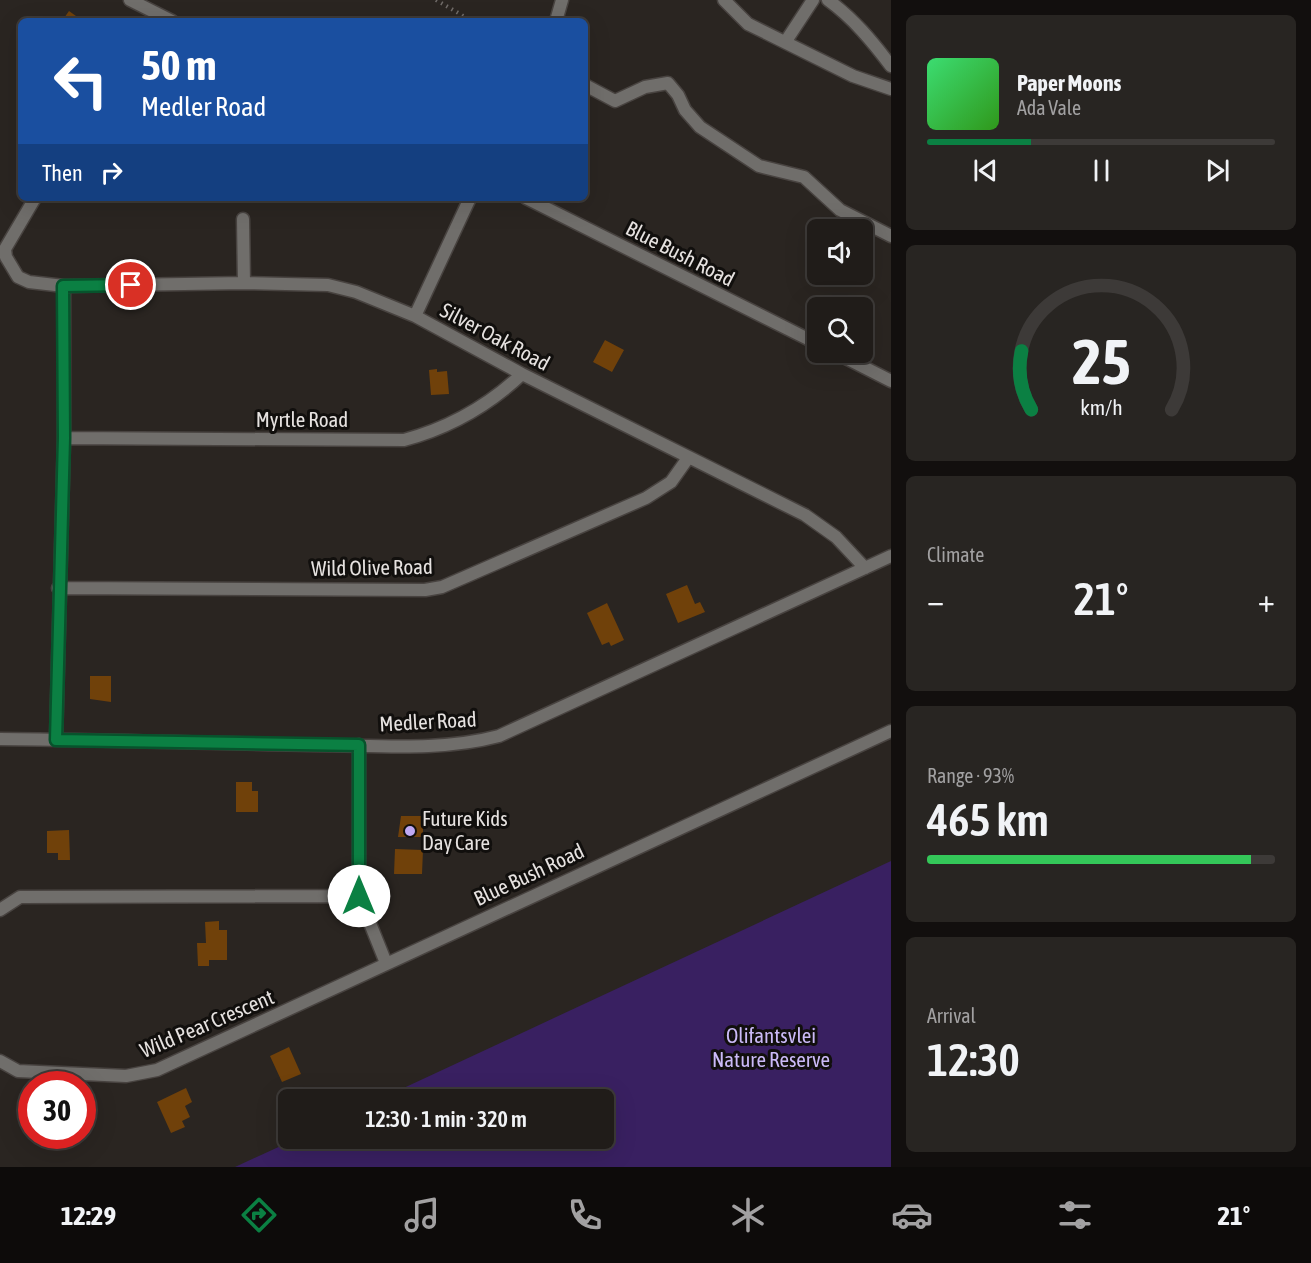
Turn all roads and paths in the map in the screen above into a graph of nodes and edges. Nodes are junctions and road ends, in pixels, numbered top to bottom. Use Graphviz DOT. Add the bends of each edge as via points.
graph roads {
  1 [pos="130,0"];
  2 [pos="436,0"];
  3 [pos="562,0"];
  4 [pos="724,0"];
  5 [pos="813,0"];
  6 [pos="828,0"];
  7 [pos="156,18"];
  8 [pos="467,18"];
  9 [pos="557,18"];
  10 [pos="786,41"];
  11 [pos="891,66"];
  12 [pos="588,87"];
  13 [pos="891,89"];
  14 [pos="33,201"];
  15 [pos="469,201"];
  16 [pos="532,201"];
  17 [pos="243,219"];
  18 [pos="891,236"];
  19 [pos="244,284"];
  20 [pos="63,286"];
  21 [pos="415,316"];
  22 [pos="807,338"];
  23 [pos="856,363"];
  24 [pos="522,374"];
  25 [pos="891,381"];
  26 [pos="64,438"];
  27 [pos="688,458"];
  28 [pos="891,556"];
  29 [pos="865,568"];
  30 [pos="58,588"];
  31 [pos="891,731"];
  32 [pos="0,739"];
  33 [pos="56,740"];
  34 [pos="359,745"];
  35 [pos="359,896"];
  36 [pos="0,910"];
  37 [pos="386,963"];
  38 [pos="0,1060"];
  1 -- 7 [label="street"];
  2 -- 8 [label="path"];
  3 -- 9 [label="street"];
  4 -- 10 [label="street" via="748,24"];
  5 -- 10 [label="street"];
  6 -- 11 [label="street" via="866,35"];
  10 -- 13 [label="street" via="853,76"];
  12 -- 18 [label="street" via="615,101 645,87 668,83 700,127 759,166 804,177 840,210"];
  14 -- 20 [label="street, Silver Oak Road" via="10,237 6,257 18,277"];
  15 -- 21 [label="street"];
  16 -- 22 [label="street, Blue Bush Road"];
  17 -- 19 [label="street"];
  19 -- 20 [label="street, Silver Oak Road"];
  19 -- 21 [label="street, Silver Oak Road" via="328,285"];
  20 -- 26 [label="street"];
  21 -- 24 [label="street, Silver Oak Road"];
  23 -- 25 [label="street"];
  24 -- 26 [label="street, Myrtle Road" via="482,408 404,440"];
  24 -- 27 [label="street, Silver Oak Road"];
  26 -- 30 [label="street"];
  27 -- 29 [label="street, Silver Oak Road" via="805,515 843,543"];
  27 -- 30 [label="street, Wild Olive Road" via="671,482 646,498 442,587"];
  28 -- 29 [label="street, Medler Road"];
  29 -- 34 [label="street, Medler Road" via="499,736 451,745"];
  30 -- 33 [label="street"];
  31 -- 37 [label="street, Blue Bush Road"];
  32 -- 33 [label="street, Medler Road"];
  33 -- 34 [label="street, Medler Road"];
  34 -- 35 [label="street"];
  35 -- 36 [label="street" via="20,897"];
  35 -- 37 [label="street"];
  37 -- 38 [label="street, Wild Pear Crescent" via="144,1074 18,1071"];
}
